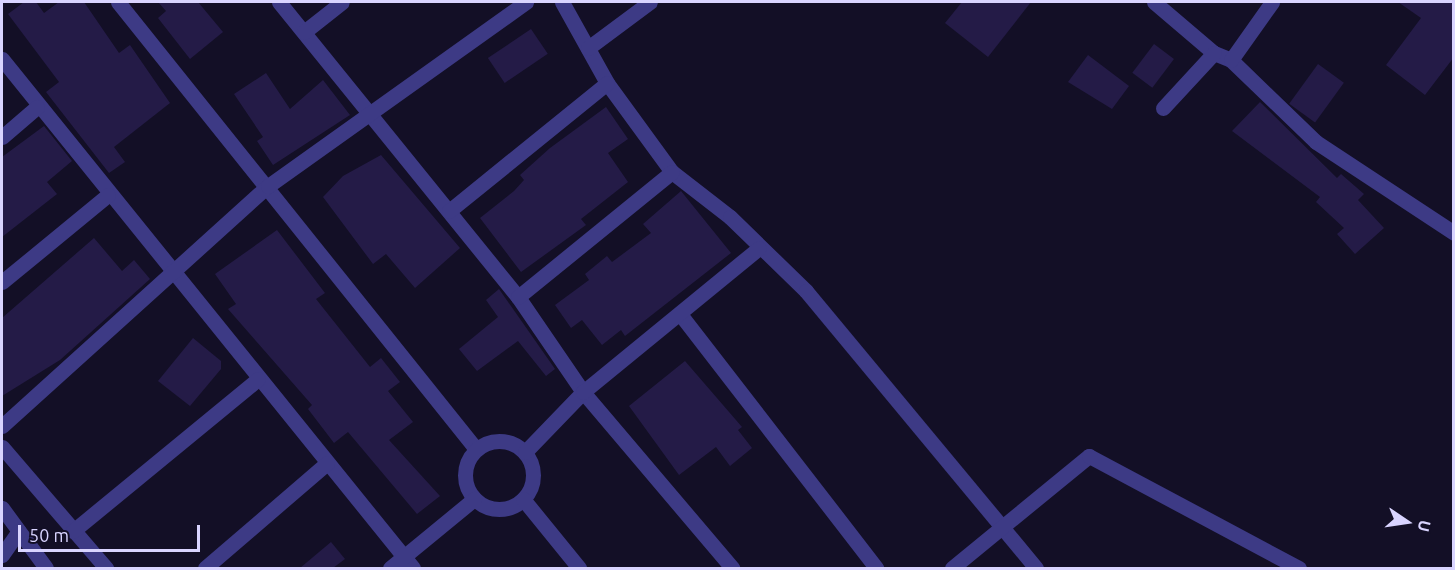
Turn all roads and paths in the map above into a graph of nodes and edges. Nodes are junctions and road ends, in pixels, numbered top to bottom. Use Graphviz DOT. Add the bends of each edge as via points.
graph roads {
  1 [pos="118,2"];
  2 [pos="279,2"];
  3 [pos="342,2"];
  4 [pos="526,2"];
  5 [pos="562,2"];
  6 [pos="650,2"];
  7 [pos="1154,2"];
  8 [pos="1272,2"];
  9 [pos="304,32"];
  10 [pos="588,48"];
  11 [pos="1214,53"];
  12 [pos="2,59"];
  13 [pos="1231,60"];
  14 [pos="607,83"];
  15 [pos="37,107"];
  16 [pos="1163,108"];
  17 [pos="367,116"];
  18 [pos="2,137"];
  19 [pos="672,172"];
  20 [pos="268,186"];
  21 [pos="108,195"];
  22 [pos="449,211"];
  23 [pos="1454,233"];
  24 [pos="759,248"];
  25 [pos="172,273"];
  26 [pos="2,282"];
  27 [pos="518,297"];
  28 [pos="680,314"];
  29 [pos="258,378"];
  30 [pos="583,392"];
  31 [pos="2,426"];
  32 [pos="2,447"];
  33 [pos="476,449"];
  34 [pos="525,452"];
  35 [pos="327,463"];
  36 [pos="474,499"];
  37 [pos="523,500"];
  38 [pos="2,508"];
  39 [pos="999,529"];
  40 [pos="19,531"];
  41 [pos="73,531"];
  42 [pos="2,555"];
  43 [pos="408,563"];
  44 [pos="46,568"];
  45 [pos="106,568"];
  46 [pos="205,568"];
  47 [pos="390,568"];
  48 [pos="579,568"];
  49 [pos="732,568"];
  50 [pos="876,568"];
  51 [pos="952,568"];
  52 [pos="1036,568"];
  53 [pos="1299,568"];
  1 -- 20 [label="street"];
  2 -- 9 [label="street"];
  3 -- 9 [label="street"];
  4 -- 17 [label="street"];
  5 -- 10 [label="street"];
  6 -- 10 [label="street"];
  7 -- 11 [label="street"];
  8 -- 13 [label="street"];
  9 -- 17 [label="street"];
  10 -- 14 [label="street"];
  11 -- 13 [label="street"];
  11 -- 16 [label="street"];
  12 -- 15 [label="street"];
  13 -- 23 [label="street" via="1316,142"];
  14 -- 19 [label="street"];
  14 -- 22 [label="street"];
  15 -- 18 [label="street"];
  15 -- 21 [label="street"];
  17 -- 20 [label="street"];
  17 -- 22 [label="street"];
  19 -- 24 [label="street" via="730,217"];
  19 -- 27 [label="street"];
  20 -- 25 [label="street"];
  20 -- 33 [label="street"];
  21 -- 25 [label="street"];
  21 -- 26 [label="street"];
  22 -- 27 [label="street"];
  24 -- 28 [label="street"];
  24 -- 39 [label="street" via="806,291"];
  25 -- 29 [label="street"];
  25 -- 31 [label="street"];
  27 -- 30 [label="street"];
  28 -- 30 [label="street"];
  28 -- 50 [label="street"];
  29 -- 35 [label="street"];
  29 -- 41 [label="street"];
  30 -- 34 [label="street"];
  30 -- 49 [label="street"];
  32 -- 41 [label="street"];
  33 -- 34 [label="street" via="501,440"];
  33 -- 36 [label="street" via="464,474"];
  34 -- 37 [label="street" via="533,476"];
  35 -- 43 [label="street"];
  35 -- 46 [label="street"];
  36 -- 37 [label="street" via="499,509"];
  36 -- 43 [label="street"];
  37 -- 48 [label="street"];
  38 -- 40 [label="street"];
  39 -- 51 [label="street"];
  39 -- 52 [label="street"];
  39 -- 53 [label="street" via="1089,456"];
  40 -- 42 [label="street"];
  40 -- 44 [label="street"];
  41 -- 45 [label="street"];
  43 -- 47 [label="street"];
}
